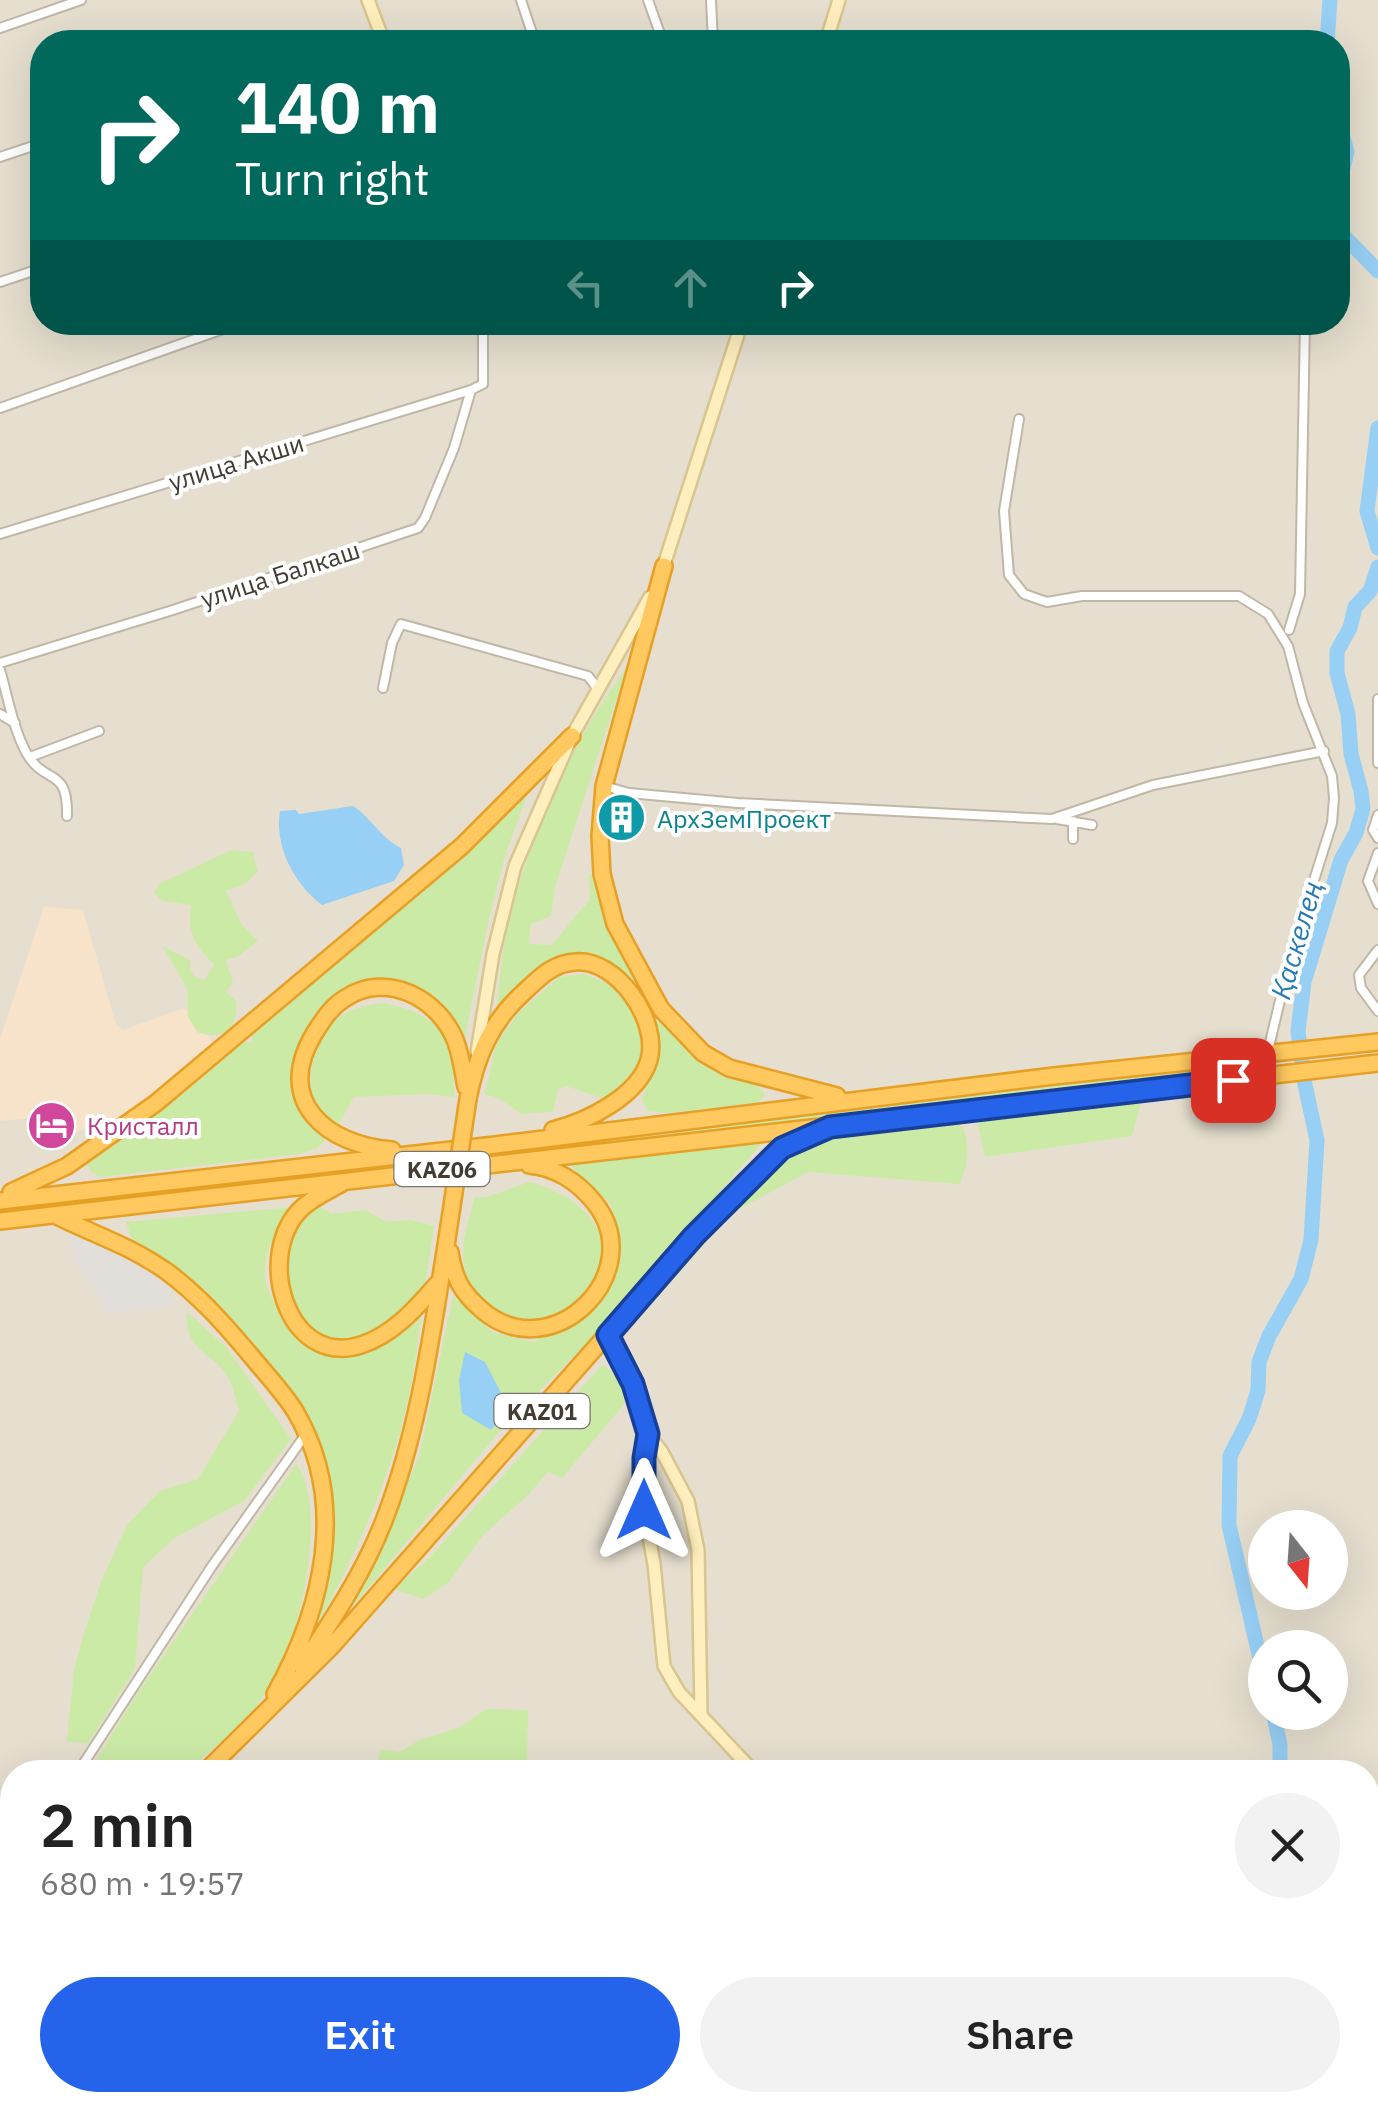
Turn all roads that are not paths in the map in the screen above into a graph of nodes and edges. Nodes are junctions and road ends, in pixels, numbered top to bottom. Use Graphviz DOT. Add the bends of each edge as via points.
graph roads {
  1 [pos="81,0"];
  2 [pos="368,0"];
  3 [pos="521,0"];
  4 [pos="648,0"];
  5 [pos="711,0"];
  6 [pos="839,0"];
  7 [pos="0,28"];
  8 [pos="379,30"];
  9 [pos="531,30"];
  10 [pos="659,30"];
  11 [pos="712,30"];
  12 [pos="830,30"];
  13 [pos="30,147"];
  14 [pos="0,157"];
  15 [pos="30,272"];
  16 [pos="0,282"];
  17 [pos="206,335"];
  18 [pos="483,335"];
  19 [pos="738,335"];
  20 [pos="1306,335"];
  21 [pos="471,390"];
  22 [pos="0,408"];
  23 [pos="1019,419"];
  24 [pos="0,534"];
  25 [pos="664,566"];
  26 [pos="1289,630"];
  27 [pos="0,666"];
  28 [pos="382,688"];
  29 [pos="598,689"];
  30 [pos="1378,699"];
  31 [pos="0,714"];
  32 [pos="15,723"];
  33 [pos="100,731"];
  34 [pos="572,736"];
  35 [pos="1324,751"];
  36 [pos="30,757"];
  37 [pos="1378,764"];
  38 [pos="604,786"];
  39 [pos="1378,815"];
  40 [pos="67,816"];
  41 [pos="1052,818"];
  42 [pos="1073,821"];
  43 [pos="1092,825"];
  44 [pos="1378,838"];
  45 [pos="1073,839"];
  46 [pos="1378,852"];
  47 [pos="1378,904"];
  48 [pos="1378,950"];
  49 [pos="1378,1011"];
  50 [pos="1378,1042"];
  51 [pos="1267,1055"];
  52 [pos="1378,1063"];
  53 [pos="474,1066"];
  54 [pos="886,1096"];
  55 [pos="468,1099"];
  56 [pos="830,1127"];
  57 [pos="496,1145"];
  58 [pos="420,1153"];
  59 [pos="495,1163"];
  60 [pos="348,1180"];
  61 [pos="0,1198"];
  62 [pos="55,1215"];
  63 [pos="0,1221"];
  64 [pos="447,1240"];
  65 [pos="441,1280"];
  66 [pos="608,1335"];
  67 [pos="306,1434"];
  68 [pos="648,1434"];
  69 [pos="266,1711"];
  70 [pos="701,1713"];
  71 [pos="86,1760"];
  72 [pos="217,1760"];
  73 [pos="743,1760"];
  1 -- 7 [label="street"];
  2 -- 8 [label="main road"];
  3 -- 9 [label="street"];
  4 -- 10 [label="street"];
  5 -- 11 [label="street"];
  6 -- 12 [label="main road"];
  13 -- 14 [label="street"];
  15 -- 16 [label="street"];
  17 -- 22 [label="street"];
  18 -- 21 [label="street" via="483,384"];
  19 -- 25 [label="main road"];
  20 -- 26 [label="street" via="1300,594"];
  21 -- 24 [label="street, улица Акши"];
  21 -- 27 [label="street, улица Балкаш" via="418,528"];
  23 -- 35 [label="street" via="1004,512 1008,575 1024,594 1047,602 1239,596 1260,607 1288,646"];
  25 -- 29 [label="main road"];
  25 -- 38 [label="highway"];
  27 -- 32 [label="street"];
  28 -- 29 [label="street" via="401,624 588,676"];
  29 -- 34 [label="main road"];
  30 -- 37 [label="street"];
  31 -- 32 [label="street"];
  32 -- 36 [label="street"];
  33 -- 36 [label="street"];
  34 -- 53 [label="main road" via="516,866"];
  34 -- 61 [label="highway" via="462,846 156,1103 67,1166"];
  35 -- 41 [label="street" via="1153,785"];
  35 -- 51 [label="street" via="1332,776 1332,822"];
  36 -- 40 [label="street" via="59,780"];
  38 -- 41 [label="street" via="738,803"];
  38 -- 54 [label="highway" via="602,874 615,924 646,984 683,1034 730,1068 840,1097"];
  39 -- 44 [label="street"];
  41 -- 42 [label="street"];
  42 -- 43 [label="street"];
  42 -- 45 [label="street"];
  46 -- 47 [label="street" via="1368,881"];
  48 -- 49 [label="street" via="1359,975"];
  50 -- 51 [label="highway, KАZ06"];
  51 -- 54 [label="highway, KАZ06"];
  52 -- 56 [label="highway, KАZ06"];
  53 -- 55 [label="highway, KАZ01"];
  53 -- 57 [label="highway, KАZ01" via="513,1002 544,974 576,961 606,969 620,982 652,1046 643,1073 604,1109 572,1125"];
  54 -- 57 [label="highway, KАZ06"];
  55 -- 58 [label="highway" via="455,1040 424,1001 375,988 344,998 329,1012 301,1064 301,1094 313,1118 358,1144"];
  55 -- 64 [label="highway, KАZ01, bridge"];
  56 -- 59 [label="highway, KАZ06"];
  56 -- 66 [label="highway, KАZ01" via="782,1148"];
  57 -- 58 [label="highway, KАZ06"];
  58 -- 61 [label="highway, KАZ06"];
  59 -- 60 [label="highway, KАZ06"];
  59 -- 64 [label="highway" via="558,1172 602,1212 611,1231 611,1256 594,1297 566,1321 544,1328 504,1324 461,1290"];
  60 -- 62 [label="highway, KАZ06"];
  60 -- 65 [label="highway" via="303,1206 279,1256 282,1296 307,1336 334,1347 364,1345 416,1309"];
  62 -- 63 [label="highway, KАZ06"];
  62 -- 67 [label="highway, KАZ01" via="106,1235 187,1288 271,1380"];
  64 -- 65 [label="highway, KАZ01"];
  65 -- 69 [label="highway, KАZ01" via="384,1520 341,1606"];
  66 -- 68 [label="main road"];
  66 -- 69 [label="highway, KАZ01" via="332,1646"];
  67 -- 69 [label="highway, KАZ01" via="325,1504 321,1578 301,1646"];
  67 -- 71 [label="street"];
  68 -- 70 [label="main road" via="681,1486 694,1526"];
  68 -- 70 [label="main road" via="644,1510 664,1666"];
  69 -- 72 [label="highway, KАZ01"];
  70 -- 73 [label="main road"];
}
